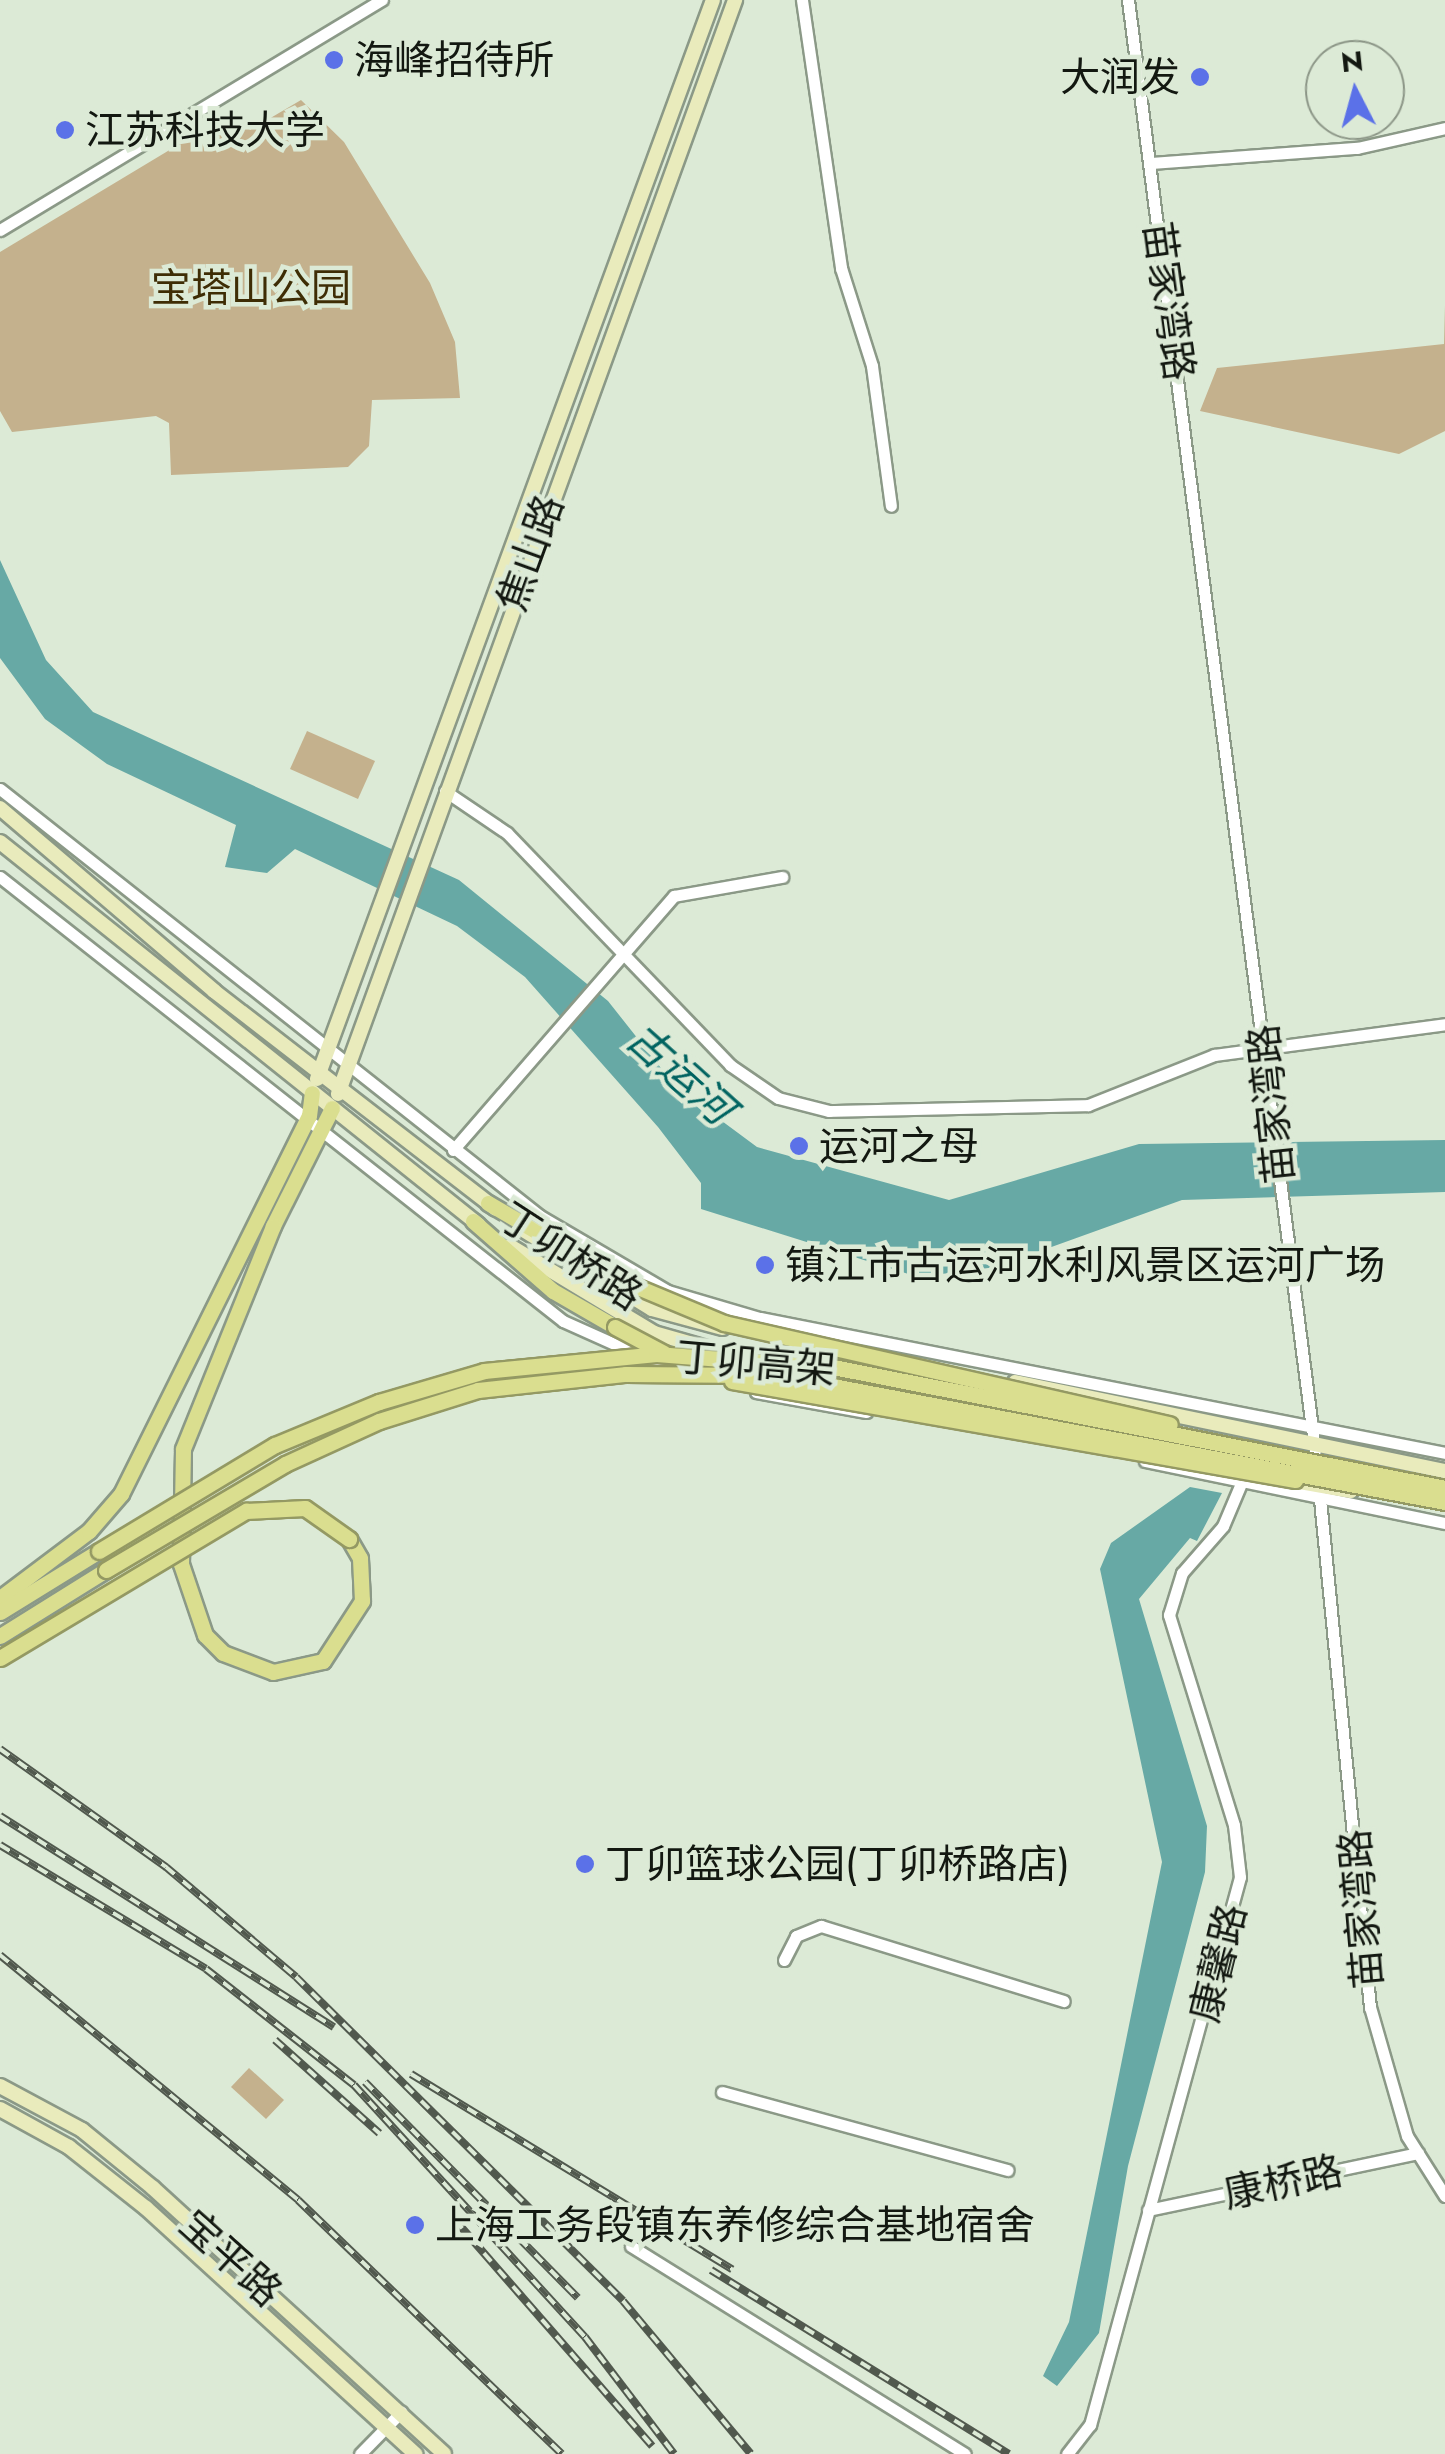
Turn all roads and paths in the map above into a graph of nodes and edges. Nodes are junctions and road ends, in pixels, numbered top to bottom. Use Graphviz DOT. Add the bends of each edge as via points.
graph roads {
  1 [pos="382,0"];
  2 [pos="713,0"];
  3 [pos="735,0"];
  4 [pos="802,0"];
  5 [pos="1128,0"];
  6 [pos="1445,128"];
  7 [pos="1151,163"];
  8 [pos="0,230"];
  9 [pos="891,506"];
  10 [pos="0,789"];
  11 [pos="445,791"];
  12 [pos="0,808"];
  13 [pos="0,842"];
  14 [pos="0,876"];
  15 [pos="782,877"];
  16 [pos="621,953"];
  17 [pos="1445,1024"];
  18 [pos="1264,1047"];
  19 [pos="328,1054"];
  20 [pos="348,1070"];
  21 [pos="319,1074"];
  22 [pos="341,1090"];
  23 [pos="312,1093"];
  24 [pos="332,1108"];
  25 [pos="309,1116"];
  26 [pos="323,1128"];
  27 [pos="454,1150"];
  28 [pos="488,1203"];
  29 [pos="473,1221"];
  30 [pos="1314,1427"];
  31 [pos="1226,1442"];
  32 [pos="1314,1446"];
  33 [pos="1445,1453"];
  34 [pos="1445,1471"];
  35 [pos="1242,1481"];
  36 [pos="1353,1484"];
  37 [pos="1445,1488"];
  38 [pos="1321,1493"];
  39 [pos="1445,1506"];
  40 [pos="1445,1523"];
  41 [pos="0,1598"];
  42 [pos="0,1612"];
  43 [pos="0,1636"];
  44 [pos="0,1658"];
  45 [pos="784,1960"];
  46 [pos="1064,2001"];
  47 [pos="0,2086"];
  48 [pos="722,2092"];
  49 [pos="0,2109"];
  50 [pos="1418,2153"];
  51 [pos="1008,2170"];
  52 [pos="1445,2196"];
  53 [pos="1148,2210"];
  54 [pos="631,2246"];
  55 [pos="402,2412"];
  56 [pos="391,2428"];
  57 [pos="360,2454"];
  58 [pos="416,2454"];
  59 [pos="444,2454"];
  60 [pos="965,2454"];
  61 [pos="1067,2454"];
  1 -- 8 [label="street"];
  2 -- 19 [label="main road, 焦山路"];
  3 -- 11 [label="main road, 焦山路"];
  4 -- 9 [label="street" via="840,268 872,366"];
  5 -- 7 [label="street, 苗家湾路"];
  6 -- 7 [label="street" via="1357,148"];
  7 -- 18 [label="street, 苗家湾路"];
  10 -- 19 [label="street"];
  11 -- 16 [label="street" via="508,833"];
  11 -- 20 [label="main road, 焦山路"];
  12 -- 21 [label="main road, 丁卯桥路"];
  13 -- 23 [label="main road, 丁卯桥路"];
  14 -- 25 [label="street"];
  15 -- 16 [label="street" via="674,896"];
  16 -- 18 [label="street" via="730,1065 778,1098 829,1112 1088,1105 1214,1055"];
  16 -- 27 [label="street"];
  17 -- 18 [label="street"];
  18 -- 30 [label="street, 苗家湾路"];
  19 -- 20 [label="street"];
  19 -- 21 [label="main road, 焦山路"];
  20 -- 22 [label="main road, 焦山路"];
  20 -- 27 [label="street"];
  21 -- 22 [label="main road, 丁卯桥路"];
  21 -- 23 [label="main road, 焦山路"];
  22 -- 24 [label="main road, 焦山路"];
  22 -- 28 [label="main road, 丁卯桥路"];
  23 -- 24 [label="main road, 丁卯桥路"];
  23 -- 25 [label="highway"];
  24 -- 26 [label="highway"];
  24 -- 29 [label="main road, 丁卯桥路"];
  25 -- 26 [label="street"];
  25 -- 41 [label="highway" via="121,1494 89,1531"];
  26 -- 35 [label="street" via="563,1321 682,1374"];
  26 -- 44 [label="highway, bridge" via="183,1450 181,1564 205,1634 224,1654 274,1672 323,1661 362,1601 348,1539 305,1508 246,1511"];
  27 -- 30 [label="street" via="540,1216 668,1291 760,1318"];
  28 -- 31 [label="highway, bridge" via="616,1278 724,1323 1135,1412"];
  28 -- 32 [label="main road, 丁卯桥路" via="652,1309"];
  29 -- 36 [label="highway, bridge" via="553,1291 614,1328 734,1382 1253,1478"];
  29 -- 38 [label="main road, 丁卯桥路" via="654,1333"];
  30 -- 32 [label="street, 苗家湾路"];
  30 -- 33 [label="street"];
  31 -- 37 [label="highway, 丁卯高架, bridge"];
  31 -- 42 [label="highway, 丁卯高架, bridge" via="838,1368 656,1354 444,1380 275,1445"];
  32 -- 34 [label="main road, 丁卯桥路"];
  32 -- 38 [label="street, 苗家湾路"];
  35 -- 38 [label="street"];
  35 -- 53 [label="street, 康馨路" via="1223,1526 1182,1573 1169,1615 1234,1825 1240,1877"];
  36 -- 39 [label="highway, 丁卯高架, bridge"];
  36 -- 43 [label="highway, 丁卯高架, bridge" via="838,1386 664,1373 478,1390 333,1440"];
  38 -- 39 [label="main road, 丁卯桥路"];
  38 -- 40 [label="street"];
  38 -- 50 [label="street, 苗家湾路" via="1370,2007"];
  45 -- 46 [label="street" via="796,1936 821,1926"];
  47 -- 55 [label="main road, 宝平路" via="96,2142"];
  48 -- 51 [label="street"];
  49 -- 56 [label="main road, 宝平路" via="69,2147 146,2208"];
  50 -- 52 [label="street, 苗家湾路"];
  50 -- 53 [label="street, 康桥路"];
  53 -- 61 [label="street, 康馨路" via="1090,2425"];
  54 -- 60 [label="street"];
  55 -- 56 [label="street"];
  55 -- 59 [label="main road, 宝平路"];
  56 -- 57 [label="street"];
  56 -- 58 [label="main road, 宝平路"];
}
